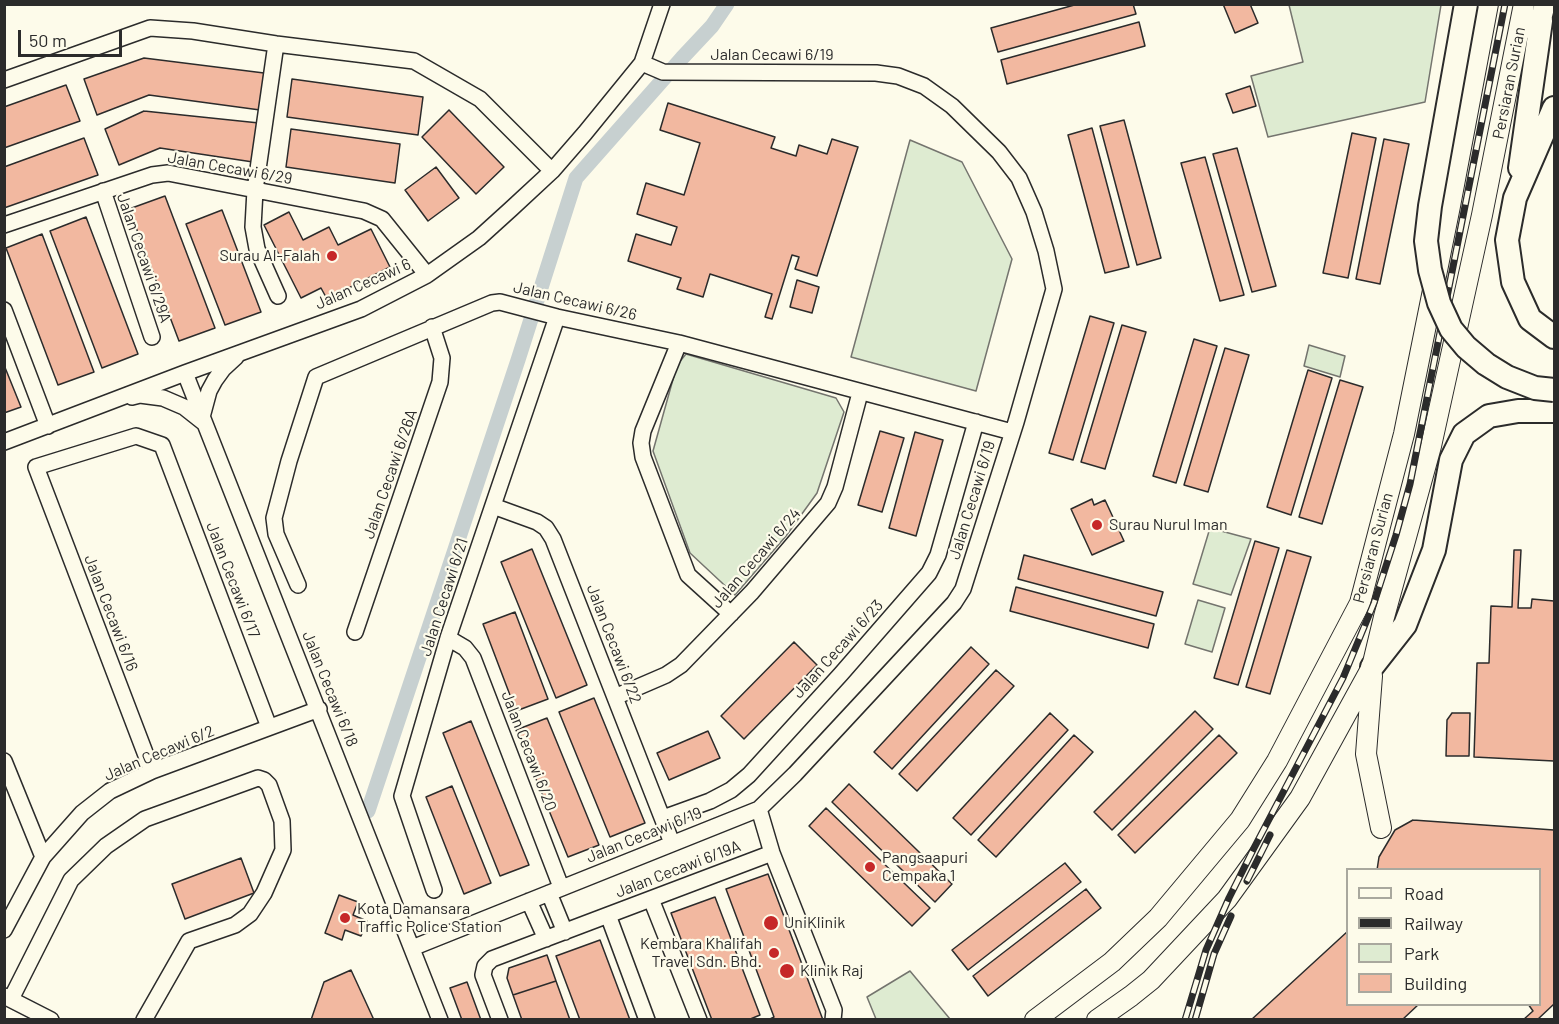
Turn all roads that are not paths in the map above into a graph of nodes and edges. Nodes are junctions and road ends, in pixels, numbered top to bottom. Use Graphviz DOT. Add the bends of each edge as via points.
graph roads {
  1 [pos="662,4"];
  2 [pos="1466,4"];
  3 [pos="1488,4"];
  4 [pos="1524,4"];
  5 [pos="1543,13"];
  6 [pos="276,44"];
  7 [pos="642,63"];
  8 [pos="4,80"];
  9 [pos="1554,108"];
  10 [pos="552,171"];
  11 [pos="255,190"];
  12 [pos="103,191"];
  13 [pos="1515,198"];
  14 [pos="1482,214"];
  15 [pos="4,225"];
  16 [pos="427,275"];
  17 [pos="278,296"];
  18 [pos="4,310"];
  19 [pos="556,317"];
  20 [pos="432,327"];
  21 [pos="152,337"];
  22 [pos="1554,337"];
  23 [pos="679,343"];
  24 [pos="246,350"];
  25 [pos="184,373"];
  26 [pos="1554,390"];
  27 [pos="860,393"];
  28 [pos="118,399"];
  29 [pos="1554,411"];
  30 [pos="204,421"];
  31 [pos="976,422"];
  32 [pos="48,426"];
  33 [pos="1012,432"];
  34 [pos="4,442"];
  35 [pos="162,445"];
  36 [pos="493,506"];
  37 [pos="298,585"];
  38 [pos="732,614"];
  39 [pos="355,632"];
  40 [pos="448,638"];
  41 [pos="1372,667"];
  42 [pos="615,697"];
  43 [pos="319,709"];
  44 [pos="270,727"];
  45 [pos="4,761"];
  46 [pos="152,771"];
  47 [pos="759,809"];
  48 [pos="665,823"];
  49 [pos="1381,828"];
  50 [pos="672,843"];
  51 [pos="772,853"];
  52 [pos="44,857"];
  53 [pos="434,890"];
  54 [pos="555,890"];
  55 [pos="651,899"];
  56 [pos="529,901"];
  57 [pos="608,915"];
  58 [pos="4,930"];
  59 [pos="565,932"];
  60 [pos="546,939"];
  61 [pos="412,948"];
  62 [pos="1131,996"];
  63 [pos="8,997"];
  64 [pos="1040,1018"];
  65 [pos="51,1020"];
  66 [pos="144,1020"];
  67 [pos="440,1020"];
  68 [pos="500,1020"];
  69 [pos="647,1020"];
  70 [pos="699,1020"];
  71 [pos="833,1020"];
  72 [pos="1097,1020"];
  73 [pos="1117,1020"];
  1 -- 7 [label="street, Jalan Cecawi 6"];
  2 -- 26 [label="highway, bridge" via="1430,206 1426,242 1430,270 1451,329 1466,347 1507,377 1535,388"];
  3 -- 64 [label="main road, Persiaran Surian" via="1404,434 1360,603 1240,820 1158,918 1112,962"];
  4 -- 14 [label="main road, Persiaran Surian"];
  5 -- 13 [label="highway"];
  5 -- 14 [label="main road" via="1492,196"];
  6 -- 8 [label="street" via="150,28"];
  6 -- 10 [label="street" via="414,61 480,99"];
  6 -- 11 [label="street"];
  7 -- 10 [label="street, Jalan Cecawi 6"];
  7 -- 33 [label="street, Jalan Cecawi 6/19" via="669,72 898,76 924,86 952,106 999,152 1019,178 1034,212 1054,289"];
  9 -- 13 [label="highway"];
  10 -- 16 [label="street, Jalan Cecawi 6" via="479,238"];
  11 -- 12 [label="street, Jalan Cecawi 6/29" via="168,173"];
  11 -- 16 [label="street, Jalan Cecawi 6/29" via="364,211 382,219"];
  11 -- 17 [label="street" via="256,249"];
  12 -- 15 [label="street, Jalan Cecawi 6/29"];
  12 -- 21 [label="street, Jalan Cecawi 6/29A"];
  13 -- 22 [label="highway" via="1507,240 1513,282 1530,319"];
  14 -- 41 [label="main road, Persiaran Surian" via="1431,446"];
  16 -- 24 [label="street, Jalan Cecawi 6" via="361,309"];
  18 -- 32 [label="street"];
  19 -- 20 [label="street, Jalan Cecawi 6/26" via="500,302"];
  19 -- 23 [label="street, Jalan Cecawi 6/26"];
  19 -- 36 [label="street, Jalan Cecawi 6/21"];
  20 -- 37 [label="street, Jalan Cecawi 6/26" via="316,377 273,522"];
  20 -- 39 [label="street, Jalan Cecawi 6/26A" via="442,358 440,382"];
  23 -- 27 [label="street, Jalan Cecawi 6/26"];
  23 -- 38 [label="street" via="643,430 643,457 688,575"];
  24 -- 25 [label="street, Jalan Cecawi 6"];
  24 -- 30 [label="street" via="215,380"];
  25 -- 28 [label="street, Jalan Cecawi 6"];
  25 -- 30 [label="street, Jalan Cecawi 6/18"];
  27 -- 31 [label="street, Jalan Cecawi 6/26"];
  27 -- 38 [label="street, Jalan Cecawi 6/24" via="828,502"];
  28 -- 30 [label="street" via="163,399"];
  28 -- 32 [label="street, Jalan Cecawi 6"];
  29 -- 41 [label="highway" via="1490,416 1464,434 1451,460 1434,550 1405,626"];
  30 -- 43 [label="street, Jalan Cecawi 6/18"];
  31 -- 33 [label="street, Jalan Cecawi 6/26"];
  31 -- 48 [label="street, Jalan Cecawi 6/23" via="938,555 928,573 749,775 731,790"];
  32 -- 34 [label="street, Jalan Cecawi 6"];
  33 -- 47 [label="street, Jalan Cecawi 6/19" via="963,589 954,603"];
  35 -- 44 [label="street, Jalan Cecawi 6/17"];
  35 -- 46 [label="street, Jalan Cecawi 6/16" via="136,436 36,467"];
  36 -- 40 [label="street, Jalan Cecawi 6/21"];
  36 -- 42 [label="street, Jalan Cecawi 6/22" via="546,528"];
  38 -- 42 [label="street, Jalan Cecawi 6/24" via="681,665"];
  40 -- 53 [label="street, Jalan Cecawi 6/21" via="402,796"];
  40 -- 54 [label="street, Jalan Cecawi 6/20" via="473,658"];
  41 -- 49 [label="main road" via="1366,754"];
  41 -- 62 [label="main road, Persiaran Surian" via="1300,798 1269,842 1227,899"];
  42 -- 48 [label="street, Jalan Cecawi 6/22"];
  43 -- 44 [label="street, Jalan Cecawi 6/2"];
  43 -- 61 [label="street, Jalan Cecawi 6/18"];
  44 -- 46 [label="street, Jalan Cecawi 6/2"];
  45 -- 52 [label="street"];
  46 -- 52 [label="street, Jalan Cecawi 6/2" via="110,791 81,813"];
  47 -- 50 [label="street, Jalan Cecawi 6/19"];
  47 -- 51 [label="street"];
  48 -- 50 [label="street"];
  50 -- 54 [label="street, Jalan Cecawi 6/19"];
  51 -- 55 [label="street, Jalan Cecawi 6/19A"];
  51 -- 71 [label="street" via="834,1010"];
  52 -- 58 [label="street, Jalan Cecawi 6/2"];
  54 -- 56 [label="street, Jalan Cecawi 6/19"];
  54 -- 59 [label="street, Jalan Cecawi 6/20"];
  55 -- 57 [label="street, Jalan Cecawi 6/19A"];
  55 -- 70 [label="street"];
  56 -- 60 [label="street"];
  56 -- 61 [label="street, Jalan Cecawi 6/19"];
  57 -- 59 [label="street, Jalan Cecawi 6/19A"];
  57 -- 69 [label="street"];
  59 -- 60 [label="street, Jalan Cecawi 6/19A"];
  60 -- 68 [label="street, Jalan Cecawi 6/19A" via="492,959 485,966 483,975"];
  61 -- 67 [label="street, Jalan Cecawi 6/18"];
  62 -- 72 [label="main road, Persiaran Surian"];
  62 -- 73 [label="main road"];
  63 -- 65 [label="street"];
  63 -- 66 [label="street" via="71,880 106,846 145,819 258,778 264,780 270,785 282,821 283,850 264,893 250,914 235,925 189,941"];
}
